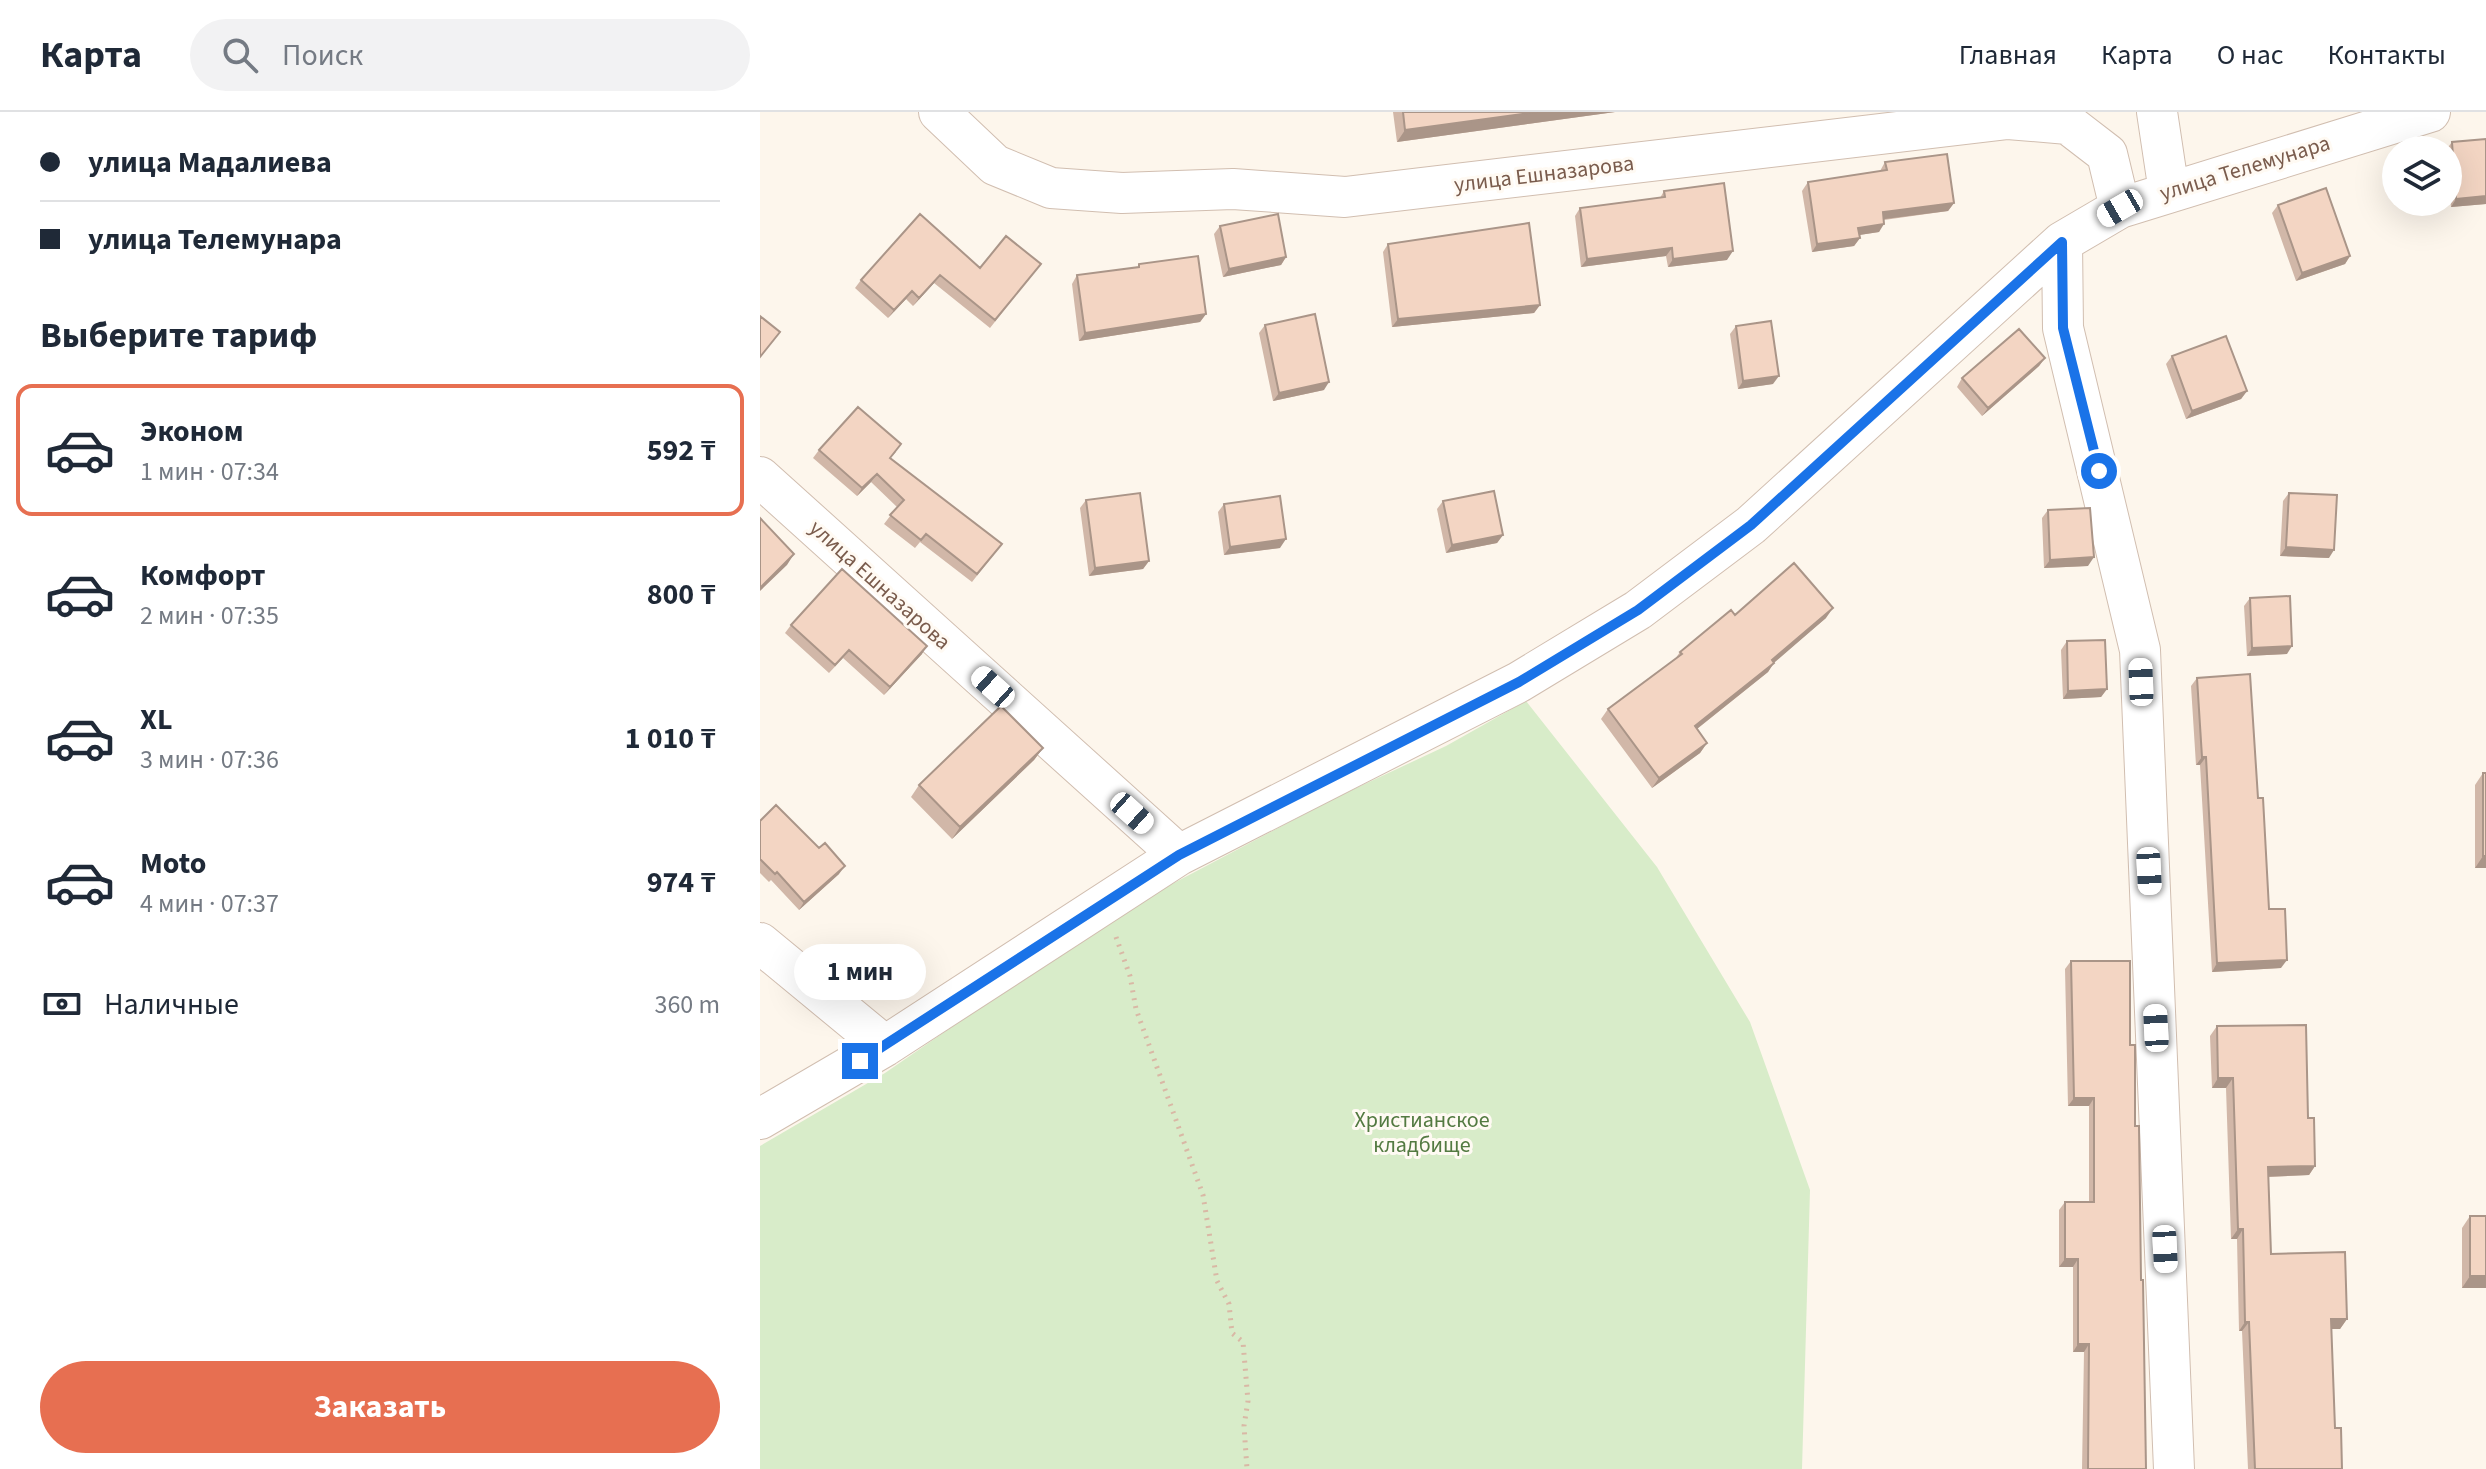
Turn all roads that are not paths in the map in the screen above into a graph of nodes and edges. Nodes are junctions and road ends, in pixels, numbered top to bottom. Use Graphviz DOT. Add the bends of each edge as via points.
graph roads {
  1 [pos="939,112"];
  2 [pos="2157,112"];
  3 [pos="2430,112"];
  4 [pos="2169,192"];
  5 [pos="2120,208"];
  6 [pos="2062,242"];
  7 [pos="760,477"];
  8 [pos="1179,855"];
  9 [pos="760,943"];
  10 [pos="885,1046"];
  11 [pos="760,1119"];
  12 [pos="2174,1469"];
  1 -- 5 [label="street, улица Ешназарова" via="995,165 1051,188 1122,193 1233,189 1345,197 2008,119 2068,124 2107,154"];
  2 -- 4 [label="street"];
  3 -- 4 [label="street, улица Телемунара"];
  4 -- 5 [label="street, улица Телемунара"];
  5 -- 6 [label="street, улица Телемунара"];
  6 -- 8 [label="street, улица Телемунара" via="1751,525 1638,610 1519,682"];
  6 -- 12 [label="street" via="2063,328 2140,650"];
  7 -- 8 [label="street, улица Ешназарова"];
  8 -- 10 [label="street, улица Телемунара"];
  9 -- 10 [label="street"];
  10 -- 11 [label="street, улица Телемунара"];
}
